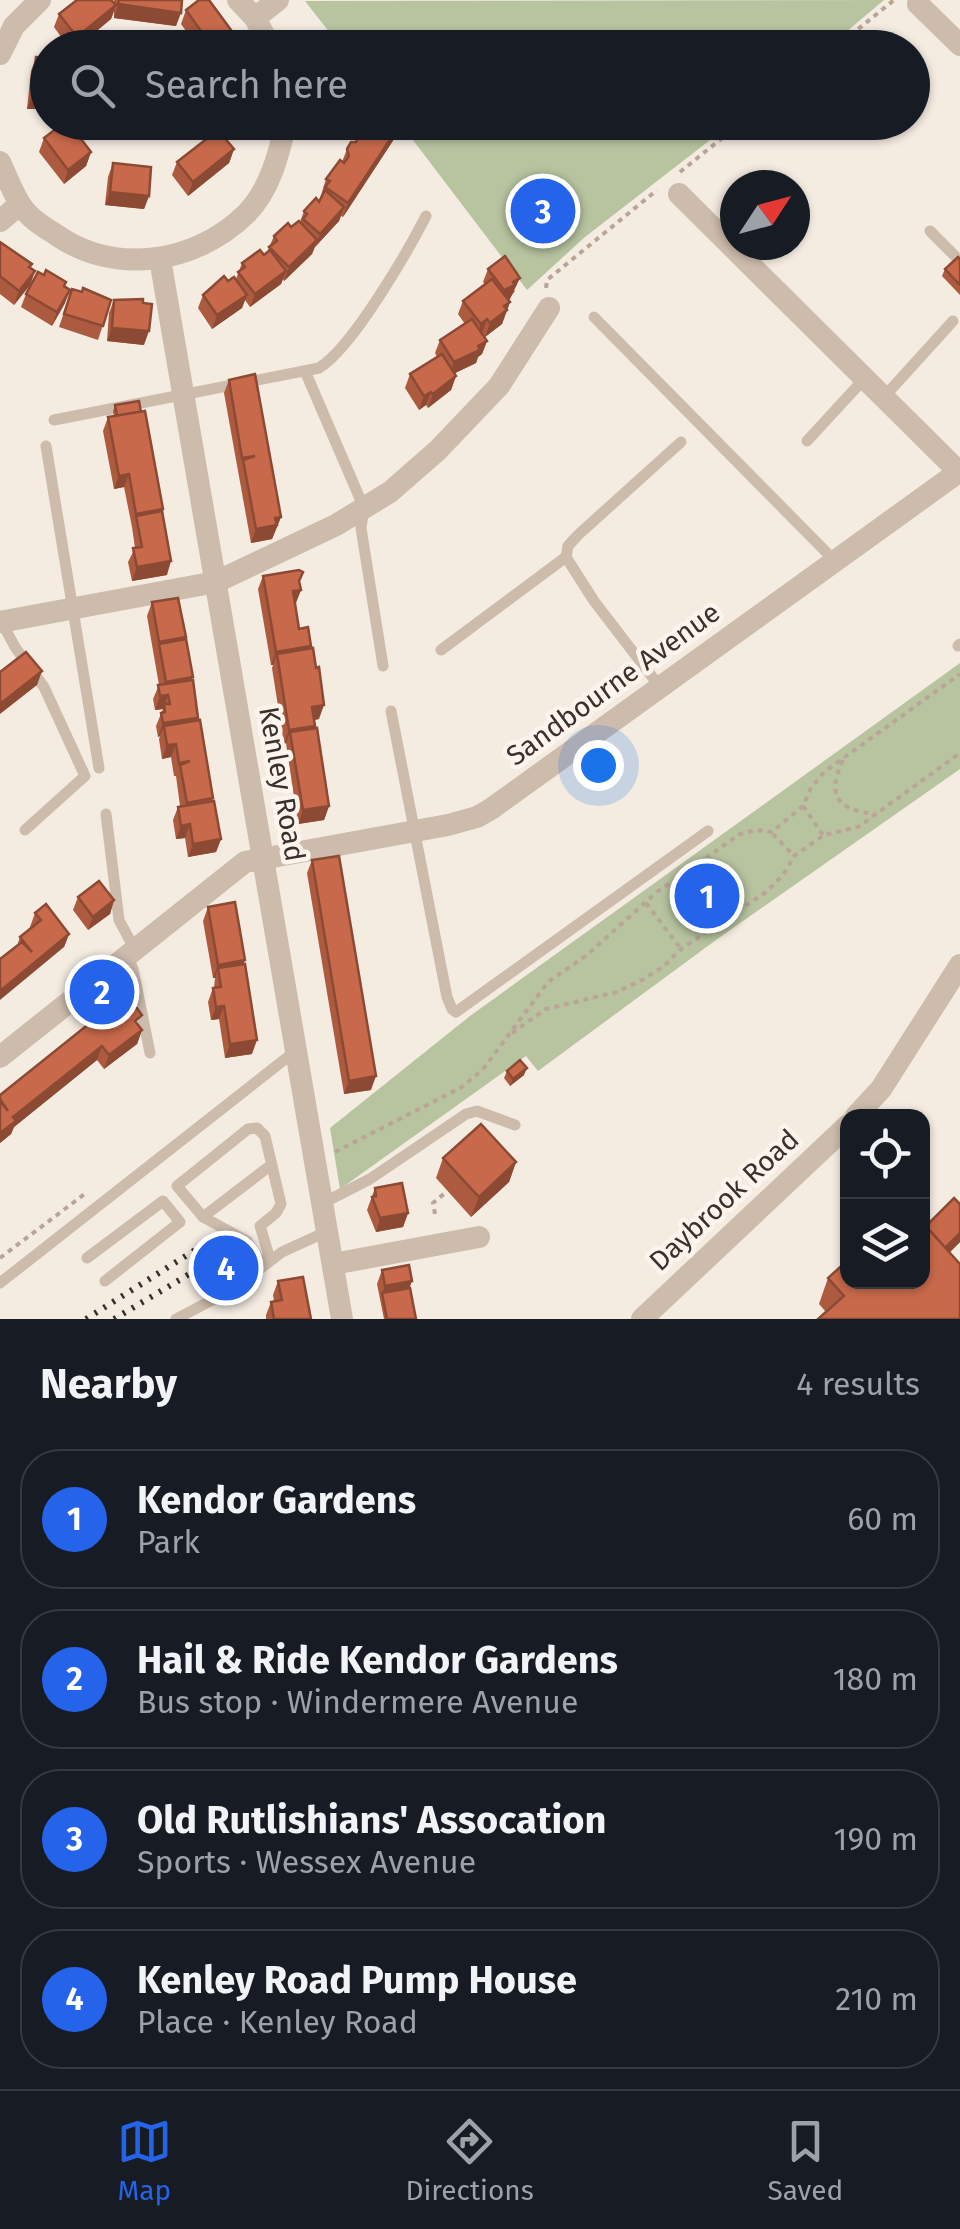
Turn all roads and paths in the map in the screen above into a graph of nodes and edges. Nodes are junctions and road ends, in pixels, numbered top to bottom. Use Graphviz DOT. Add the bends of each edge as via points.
graph roads {
  1 [pos="40,0"];
  2 [pos="238,0"];
  3 [pos="278,0"];
  4 [pos="894,0"];
  5 [pos="918,4"];
  6 [pos="256,18"];
  7 [pos="262,30"];
  8 [pos="857,30"];
  9 [pos="960,46"];
  10 [pos="0,54"];
  11 [pos="282,140"];
  12 [pos="722,140"];
  13 [pos="0,162"];
  14 [pos="672,185"];
  15 [pos="20,204"];
  16 [pos="426,216"];
  17 [pos="0,220"];
  18 [pos="930,230"];
  19 [pos="160,259"];
  20 [pos="960,261"];
  21 [pos="548,298"];
  22 [pos="594,317"];
  23 [pos="954,322"];
  24 [pos="305,371"];
  25 [pos="865,378"];
  26 [pos="185,395"];
  27 [pos="884,397"];
  28 [pos="54,420"];
  29 [pos="807,440"];
  30 [pos="681,442"];
  31 [pos="46,446"];
  32 [pos="960,472"];
  33 [pos="364,508"];
  34 [pos="566,558"];
  35 [pos="835,561"];
  36 [pos="216,582"];
  37 [pos="72,609"];
  38 [pos="1,622"];
  39 [pos="442,650"];
  40 [pos="382,666"];
  41 [pos="960,674"];
  42 [pos="660,687"];
  43 [pos="391,711"];
  44 [pos="960,753"];
  45 [pos="843,759"];
  46 [pos="99,768"];
  47 [pos="803,806"];
  48 [pos="106,814"];
  49 [pos="876,814"];
  50 [pos="25,830"];
  51 [pos="708,830"];
  52 [pos="412,831"];
  53 [pos="772,832"];
  54 [pos="824,835"];
  55 [pos="794,856"];
  56 [pos="264,858"];
  57 [pos="646,903"];
  58 [pos="681,949"];
  59 [pos="130,951"];
  60 [pos="960,965"];
  61 [pos="507,1037"];
  62 [pos="298,1049"];
  63 [pos="150,1052"];
  64 [pos="0,1057"];
  65 [pos="862,1109"];
  66 [pos="515,1125"];
  67 [pos="840,1133"];
  68 [pos="331,1151"];
  69 [pos="271,1165"];
  70 [pos="445,1193"];
  71 [pos="323,1203"];
  72 [pos="435,1214"];
  73 [pos="203,1217"];
  74 [pos="328,1231"];
  75 [pos="479,1238"];
  76 [pos="87,1258"];
  77 [pos="266,1261"];
  78 [pos="333,1264"];
  79 [pos="104,1282"];
  80 [pos="0,1283"];
  81 [pos="176,1319"];
  82 [pos="342,1319"];
  83 [pos="642,1319"];
  1 -- 10 [label="street" via="14,26"];
  2 -- 6 [label="street"];
  3 -- 6 [label="street"];
  4 -- 8 [label="path"];
  5 -- 9 [label="street"];
  6 -- 7 [label="street"];
  11 -- 19 [label="street" via="277,164 248,212 208,242"];
  12 -- 14 [label="path"];
  13 -- 15 [label="street"];
  14 -- 21 [label="path" via="547,280"];
  14 -- 25 [label="street"];
  15 -- 17 [label="street"];
  15 -- 19 [label="street" via="36,222 87,253"];
  16 -- 24 [label="lane" via="336,356"];
  18 -- 20 [label="lane"];
  19 -- 26 [label="street, Kenley Road"];
  21 -- 33 [label="street" via="518,360 480,408 412,475"];
  22 -- 35 [label="lane"];
  23 -- 27 [label="lane"];
  24 -- 26 [label="lane"];
  24 -- 33 [label="lane"];
  25 -- 27 [label="street"];
  25 -- 29 [label="lane"];
  26 -- 28 [label="lane"];
  26 -- 36 [label="street, Kenley Road"];
  27 -- 32 [label="street"];
  30 -- 34 [label="lane" via="578,535"];
  31 -- 37 [label="lane"];
  32 -- 35 [label="street, Sandbourne Avenue"];
  33 -- 36 [label="street"];
  33 -- 40 [label="lane" via="361,528"];
  34 -- 39 [label="lane"];
  34 -- 42 [label="lane"];
  35 -- 42 [label="street, Sandbourne Avenue"];
  36 -- 37 [label="street"];
  36 -- 56 [label="street, Kenley Road"];
  37 -- 38 [label="street"];
  37 -- 46 [label="lane"];
  38 -- 50 [label="lane" via="44,688 86,776"];
  41 -- 45 [label="path"];
  42 -- 52 [label="street, Sandbourne Avenue" via="491,809"];
  43 -- 52 [label="lane"];
  44 -- 49 [label="path"];
  45 -- 47 [label="path" via="824,772"];
  45 -- 49 [label="path" via="834,787 838,800"];
  47 -- 53 [label="path"];
  47 -- 54 [label="path"];
  48 -- 59 [label="lane"];
  49 -- 54 [label="path" via="848,832"];
  51 -- 52 [label="lane" via="456,1012 447,997"];
  52 -- 56 [label="street, Sandbourne Avenue"];
  53 -- 55 [label="path"];
  53 -- 57 [label="path" via="740,834"];
  54 -- 55 [label="path"];
  55 -- 58 [label="path" via="766,892"];
  56 -- 59 [label="street, Sandbourne Avenue" via="238,867"];
  56 -- 62 [label="street, Kenley Road"];
  57 -- 58 [label="path"];
  57 -- 61 [label="path" via="548,982"];
  58 -- 61 [label="path" via="642,980 546,1009"];
  59 -- 63 [label="lane"];
  59 -- 64 [label="street, Sandbourne Avenue"];
  60 -- 65 [label="street"];
  61 -- 68 [label="path" via="462,1087"];
  62 -- 71 [label="street, Kenley Road"];
  62 -- 80 [label="lane"];
  66 -- 71 [label="lane" via="477,1111 466,1114"];
  67 -- 83 [label="street, Daybrook Road"];
  69 -- 73 [label="lane"];
  69 -- 73 [label="lane" via="265,1136 248,1129 177,1186"];
  69 -- 77 [label="lane" via="280,1204 260,1226"];
  70 -- 72 [label="path" via="434,1204"];
  71 -- 74 [label="street, Kenley Road"];
  73 -- 77 [label="lane" via="247,1241"];
  74 -- 77 [label="lane"];
  74 -- 78 [label="street, Kenley Road"];
  75 -- 78 [label="street"];
  76 -- 79 [label="lane" via="163,1201 180,1222"];
  77 -- 81 [label="lane" via="256,1274"];
  78 -- 82 [label="street, Kenley Road"];
}
